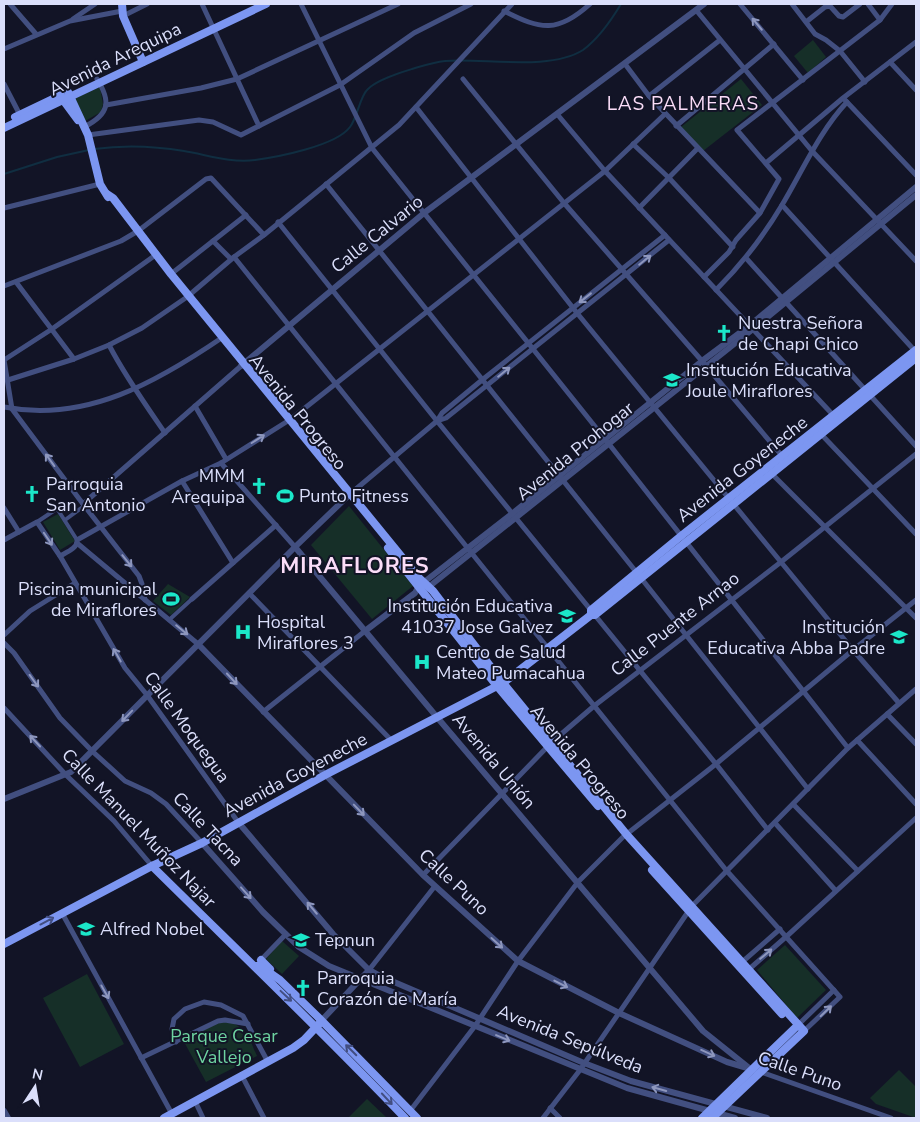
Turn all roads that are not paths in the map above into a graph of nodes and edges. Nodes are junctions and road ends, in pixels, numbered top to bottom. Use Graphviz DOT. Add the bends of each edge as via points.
graph roads {
  1 [pos="10,4"];
  2 [pos="95,4"];
  3 [pos="147,4"];
  4 [pos="202,4"];
  5 [pos="255,4"];
  6 [pos="266,4"];
  7 [pos="301,4"];
  8 [pos="398,4"];
  9 [pos="456,4"];
  10 [pos="471,4"];
  11 [pos="512,4"];
  12 [pos="590,4"];
  13 [pos="704,4"];
  14 [pos="740,4"];
  15 [pos="792,4"];
  16 [pos="860,4"];
  17 [pos="876,4"];
  18 [pos="890,4"];
  19 [pos="869,6"];
  20 [pos="122,10"];
  21 [pos="696,10"];
  22 [pos="459,11"];
  23 [pos="504,11"];
  24 [pos="880,20"];
  25 [pos="70,21"];
  26 [pos="806,22"];
  27 [pos="213,26"];
  28 [pos="36,34"];
  29 [pos="720,40"];
  30 [pos="319,41"];
  31 [pos="916,42"];
  32 [pos="774,44"];
  33 [pos="4,49"];
  34 [pos="840,51"];
  35 [pos="142,60"];
  36 [pos="890,62"];
  37 [pos="625,64"];
  38 [pos="744,70"];
  39 [pos="237,79"];
  40 [pos="463,79"];
  41 [pos="98,80"];
  42 [pos="803,80"];
  43 [pos="865,82"];
  44 [pos="4,84"];
  45 [pos="340,85"];
  46 [pos="916,90"];
  47 [pos="66,96"];
  48 [pos="648,96"];
  49 [pos="845,100"];
  50 [pos="772,104"];
  51 [pos="106,105"];
  52 [pos="416,107"];
  53 [pos="557,114"];
  54 [pos="665,114"];
  55 [pos="21,118"];
  56 [pos="4,123"];
  57 [pos="84,126"];
  58 [pos="259,126"];
  59 [pos="676,126"];
  60 [pos="4,128"];
  61 [pos="797,135"];
  62 [pos="88,136"];
  63 [pos="633,144"];
  64 [pos="516,145"];
  65 [pos="372,148"];
  66 [pos="697,149"];
  67 [pos="812,151"];
  68 [pos="766,163"];
  69 [pos="605,171"];
  70 [pos="916,175"];
  71 [pos="471,178"];
  72 [pos="669,178"];
  73 [pos="100,184"];
  74 [pos="326,184"];
  75 [pos="916,187"];
  76 [pos="916,195"];
  77 [pos="564,203"];
  78 [pos="782,205"];
  79 [pos="4,208"];
  80 [pos="639,208"];
  81 [pos="424,213"];
  82 [pos="760,213"];
  83 [pos="246,215"];
  84 [pos="278,222"];
  85 [pos="879,222"];
  86 [pos="136,232"];
  87 [pos="264,235"];
  88 [pos="665,235"];
  89 [pos="518,238"];
  90 [pos="670,240"];
  91 [pos="213,241"];
  92 [pos="733,247"];
  93 [pos="378,250"];
  94 [pos="155,255"];
  95 [pos="232,258"];
  96 [pos="746,258"];
  97 [pos="832,260"];
  98 [pos="916,260"];
  99 [pos="622,269"];
  100 [pos="171,274"];
  101 [pos="473,274"];
  102 [pos="626,275"];
  103 [pos="704,278"];
  104 [pos="16,282"];
  105 [pos="4,286"];
  106 [pos="332,290"];
  107 [pos="716,290"];
  108 [pos="188,296"];
  109 [pos="784,299"];
  110 [pos="573,308"];
  111 [pos="427,311"];
  112 [pos="577,314"];
  113 [pos="290,326"];
  114 [pos="751,327"];
  115 [pos="52,329"];
  116 [pos="222,338"];
  117 [pos="528,343"];
  118 [pos="110,345"];
  119 [pos="380,349"];
  120 [pos="533,349"];
  121 [pos="916,353"];
  122 [pos="74,359"];
  123 [pos="4,360"];
  124 [pos="704,363"];
  125 [pos="242,365"];
  126 [pos="8,380"];
  127 [pos="482,380"];
  128 [pos="337,384"];
  129 [pos="487,386"];
  130 [pos="134,389"];
  131 [pos="868,392"];
  132 [pos="653,404"];
  133 [pos="195,406"];
  134 [pos="4,407"];
  135 [pos="12,409"];
  136 [pos="836,418"];
  137 [pos="289,420"];
  138 [pos="437,421"];
  139 [pos="819,432"];
  140 [pos="165,433"];
  141 [pos="607,442"];
  142 [pos="916,446"];
  143 [pos="916,454"];
  144 [pos="394,456"];
  145 [pos="226,459"];
  146 [pos="785,459"];
  147 [pos="221,463"];
  148 [pos="772,474"];
  149 [pos="561,478"];
  150 [pos="182,481"];
  151 [pos="873,489"];
  152 [pos="349,495"];
  153 [pos="731,502"];
  154 [pos="83,505"];
  155 [pos="4,508"];
  156 [pos="515,516"];
  157 [pos="65,520"];
  158 [pos="37,522"];
  159 [pos="276,525"];
  160 [pos="100,527"];
  161 [pos="824,527"];
  162 [pos="19,532"];
  163 [pos="916,534"];
  164 [pos="4,540"];
  165 [pos="684,540"];
  166 [pos="77,542"];
  167 [pos="295,547"];
  168 [pos="471,550"];
  169 [pos="60,556"];
  170 [pos="780,562"];
  171 [pos="233,563"];
  172 [pos="639,576"];
  173 [pos="75,583"];
  174 [pos="422,588"];
  175 [pos="249,593"];
  176 [pos="192,599"];
  177 [pos="732,599"];
  178 [pos="145,600"];
  179 [pos="916,600"];
  180 [pos="905,607"];
  181 [pos="593,613"];
  182 [pos="916,618"];
  183 [pos="169,620"];
  184 [pos="365,631"];
  185 [pos="685,634"];
  186 [pos="4,635"];
  187 [pos="4,643"];
  188 [pos="198,644"];
  189 [pos="547,647"];
  190 [pos="853,650"];
  191 [pos="320,666"];
  192 [pos="638,670"];
  193 [pos="500,684"];
  194 [pos="916,689"];
  195 [pos="805,691"];
  196 [pos="147,695"];
  197 [pos="899,703"];
  198 [pos="594,706"];
  199 [pos="4,708"];
  200 [pos="263,712"];
  201 [pos="887,714"];
  202 [pos="436,716"];
  203 [pos="759,728"];
  204 [pos="391,740"];
  205 [pos="857,740"];
  206 [pos="550,744"];
  207 [pos="916,744"];
  208 [pos="848,748"];
  209 [pos="92,752"];
  210 [pos="716,764"];
  211 [pos="66,775"];
  212 [pos="325,775"];
  213 [pos="808,789"];
  214 [pos="502,794"];
  215 [pos="4,799"];
  216 [pos="671,800"];
  217 [pos="793,804"];
  218 [pos="916,804"];
  219 [pos="916,818"];
  220 [pos="238,822"];
  221 [pos="775,823"];
  222 [pos="768,830"];
  223 [pos="625,836"];
  224 [pos="202,843"];
  225 [pos="152,866"];
  226 [pos="726,870"];
  227 [pos="858,871"];
  228 [pos="423,875"];
  229 [pos="578,882"];
  230 [pos="435,886"];
  231 [pos="836,891"];
  232 [pos="690,909"];
  233 [pos="62,913"];
  234 [pos="780,929"];
  235 [pos="286,934"];
  236 [pos="787,936"];
  237 [pos="4,944"];
  238 [pos="261,960"];
  239 [pos="518,961"];
  240 [pos="740,964"];
  241 [pos="254,967"];
  242 [pos="649,968"];
  243 [pos="369,970"];
  244 [pos="746,971"];
  245 [pos="361,979"];
  246 [pos="280,980"];
  247 [pos="834,990"];
  248 [pos="619,1013"];
  249 [pos="479,1019"];
  250 [pos="319,1023"];
  251 [pos="248,1024"];
  252 [pos="475,1026"];
  253 [pos="800,1030"];
  254 [pos="176,1042"];
  255 [pos="546,1047"];
  256 [pos="542,1054"];
  257 [pos="141,1058"];
  258 [pos="268,1062"];
  259 [pos="584,1063"];
  260 [pos="580,1070"];
  261 [pos="757,1071"];
  262 [pos="242,1076"];
  263 [pos="373,1078"];
  264 [pos="195,1102"];
  265 [pos="550,1108"];
  266 [pos="4,1111"];
  267 [pos="410,1111"];
  268 [pos="716,1111"];
  269 [pos="172,1114"];
  270 [pos="8,1118"];
  271 [pos="164,1118"];
  272 [pos="203,1118"];
  273 [pos="264,1118"];
  274 [pos="405,1118"];
  275 [pos="417,1118"];
  276 [pos="543,1118"];
  277 [pos="560,1118"];
  278 [pos="702,1118"];
  279 [pos="735,1118"];
  280 [pos="767,1118"];
  281 [pos="891,1118"];
  1 -- 28 [label="street"];
  2 -- 25 [label="street"];
  3 -- 20 [label="street"];
  4 -- 27 [label="street"];
  5 -- 27 [label="main road, Avenida Arequipa"];
  6 -- 27 [label="main road, Avenida Arequipa"];
  7 -- 30 [label="street"];
  8 -- 30 [label="street"];
  9 -- 22 [label="street"];
  10 -- 22 [label="street"];
  11 -- 23 [label="street"];
  12 -- 23 [label="street" via="576,16 546,26 521,20"];
  13 -- 21 [label="street, Calle Calvario"];
  32 -- 14 [label="street, one-way"];
  15 -- 26 [label="street"];
  16 -- 26 [label="street" via="844,18 830,6 825,7"];
  17 -- 19 [label="street"];
  18 -- 24 [label="street"];
  19 -- 24 [label="street"];
  20 -- 25 [label="street"];
  20 -- 35 [label="main road"];
  21 -- 29 [label="street"];
  21 -- 37 [label="street, Calle Calvario"];
  22 -- 45 [label="street" via="414,33"];
  23 -- 52 [label="street"];
  24 -- 34 [label="street"];
  25 -- 28 [label="street"];
  26 -- 34 [label="street" via="814,34"];
  27 -- 35 [label="main road, Avenida Arequipa"];
  27 -- 39 [label="street"];
  28 -- 33 [label="street"];
  29 -- 38 [label="street"];
  29 -- 48 [label="street"];
  30 -- 39 [label="street"];
  30 -- 45 [label="street"];
  31 -- 36 [label="street"];
  32 -- 38 [label="street"];
  32 -- 42 [label="street"];
  34 -- 42 [label="street"];
  34 -- 43 [label="street"];
  35 -- 41 [label="main road, Avenida Arequipa"];
  36 -- 43 [label="street"];
  36 -- 46 [label="street"];
  37 -- 48 [label="street"];
  37 -- 53 [label="street, Calle Calvario"];
  38 -- 50 [label="street"];
  38 -- 59 [label="street"];
  39 -- 51 [label="street"];
  39 -- 58 [label="street"];
  40 -- 64 [label="street"];
  41 -- 47 [label="main road, Avenida Arequipa"];
  41 -- 51 [label="street" via="106,96"];
  42 -- 50 [label="street"];
  43 -- 49 [label="street"];
  44 -- 55 [label="street"];
  45 -- 58 [label="street"];
  45 -- 65 [label="street"];
  47 -- 55 [label="main road, Avenida Arequipa"];
  47 -- 57 [label="main road, Avenida Progreso"];
  48 -- 54 [label="street"];
  49 -- 61 [label="street"];
  49 -- 67 [label="street"];
  49 -- 70 [label="street"];
  50 -- 61 [label="street"];
  50 -- 68 [label="street" via="738,130"];
  51 -- 57 [label="street" via="101,116"];
  52 -- 65 [label="street"];
  52 -- 71 [label="street"];
  53 -- 64 [label="street, Calle Calvario"];
  53 -- 69 [label="street"];
  54 -- 59 [label="street"];
  54 -- 63 [label="street"];
  55 -- 56 [label="main road, Avenida Arequipa"];
  55 -- 60 [label="main road, Avenida Arequipa"];
  57 -- 62 [label="main road, Avenida Progreso"];
  58 -- 62 [label="street" via="241,135 199,120"];
  59 -- 66 [label="street"];
  61 -- 67 [label="street"];
  61 -- 68 [label="street"];
  62 -- 73 [label="main road, Avenida Progreso"];
  63 -- 69 [label="street"];
  63 -- 72 [label="street"];
  64 -- 71 [label="street, Calle Calvario"];
  64 -- 77 [label="street"];
  65 -- 74 [label="street"];
  65 -- 81 [label="street"];
  66 -- 72 [label="street"];
  66 -- 82 [label="street"];
  67 -- 78 [label="street"];
  67 -- 85 [label="street"];
  68 -- 82 [label="street" via="780,179"];
  69 -- 77 [label="street"];
  69 -- 80 [label="street"];
  71 -- 81 [label="street, Calle Calvario"];
  71 -- 89 [label="street"];
  72 -- 80 [label="street"];
  72 -- 92 [label="street"];
  73 -- 79 [label="street"];
  73 -- 86 [label="main road, Avenida Progreso"];
  74 -- 84 [label="street"];
  74 -- 93 [label="street"];
  75 -- 85 [label="street"];
  76 -- 85 [label="street"];
  77 -- 89 [label="street"];
  77 -- 99 [label="street"];
  78 -- 96 [label="street"];
  78 -- 97 [label="street"];
  80 -- 88 [label="street"];
  81 -- 93 [label="street, Calle Calvario"];
  81 -- 101 [label="street"];
  82 -- 92 [label="street"];
  83 -- 86 [label="street" via="211,178"];
  83 -- 87 [label="street"];
  83 -- 91 [label="street"];
  84 -- 87 [label="street"];
  84 -- 106 [label="street"];
  85 -- 97 [label="street, Avenida Prohogar"];
  85 -- 98 [label="street"];
  86 -- 94 [label="main road, Avenida Progreso"];
  86 -- 104 [label="street"];
  87 -- 95 [label="street"];
  88 -- 90 [label="street"];
  88 -- 99 [label="street"];
  89 -- 101 [label="street"];
  89 -- 110 [label="street"];
  102 -- 90 [label="street, one-way"];
  90 -- 103 [label="street"];
  91 -- 95 [label="street"];
  91 -- 100 [label="street"];
  92 -- 103 [label="street"];
  93 -- 106 [label="street, Calle Calvario"];
  93 -- 111 [label="street"];
  94 -- 100 [label="main road, Avenida Progreso"];
  94 -- 108 [label="main road, Avenida Progreso"];
  94 -- 115 [label="street"];
  95 -- 108 [label="street"];
  95 -- 113 [label="street"];
  96 -- 107 [label="street"];
  96 -- 109 [label="street"];
  97 -- 109 [label="street, Avenida Prohogar"];
  97 -- 121 [label="street"];
  99 -- 102 [label="street"];
  99 -- 110 [label="street, one-way"];
  100 -- 108 [label="main road, Avenida Progreso"];
  101 -- 111 [label="street"];
  101 -- 117 [label="street"];
  102 -- 112 [label="street"];
  102 -- 124 [label="street"];
  103 -- 107 [label="street"];
  104 -- 105 [label="street"];
  104 -- 115 [label="street"];
  106 -- 113 [label="street, Calle Calvario"];
  106 -- 119 [label="street"];
  107 -- 114 [label="street"];
  108 -- 116 [label="main road, Avenida Progreso"];
  108 -- 118 [label="street" via="142,328"];
  109 -- 114 [label="street, Avenida Prohogar"];
  109 -- 131 [label="street"];
  110 -- 112 [label="street"];
  110 -- 117 [label="street"];
  111 -- 119 [label="street"];
  111 -- 127 [label="street"];
  112 -- 120 [label="street"];
  112 -- 132 [label="street"];
  113 -- 125 [label="street, Calle Calvario"];
  113 -- 128 [label="street"];
  114 -- 124 [label="street, Avenida Prohogar"];
  114 -- 136 [label="street"];
  115 -- 122 [label="street"];
  115 -- 123 [label="street"];
  116 -- 125 [label="main road, Avenida Progreso"];
  116 -- 130 [label="street" via="179,366"];
  117 -- 120 [label="street"];
  117 -- 127 [label="street"];
  118 -- 122 [label="street"];
  118 -- 130 [label="street"];
  119 -- 128 [label="street"];
  119 -- 138 [label="street"];
  129 -- 120 [label="street, one-way"];
  120 -- 141 [label="street"];
  121 -- 131 [label="main road, Avenida Goyeneche"];
  122 -- 126 [label="street"];
  123 -- 126 [label="street"];
  124 -- 132 [label="street, Avenida Prohogar"];
  124 -- 146 [label="street"];
  125 -- 133 [label="street, Calle Calvario"];
  125 -- 137 [label="main road, Avenida Progreso"];
  126 -- 135 [label="street"];
  127 -- 129 [label="street"];
  127 -- 138 [label="street" via="442,413"];
  128 -- 137 [label="street"];
  128 -- 144 [label="street"];
  129 -- 138 [label="street" via="446,418"];
  129 -- 149 [label="street"];
  130 -- 135 [label="street" via="105,402 83,407 43,411"];
  130 -- 140 [label="street"];
  131 -- 136 [label="main road, Avenida Goyeneche"];
  131 -- 142 [label="street"];
  132 -- 141 [label="street, Avenida Prohogar"];
  132 -- 153 [label="street"];
  133 -- 140 [label="street, Calle Calvario"];
  133 -- 145 [label="street"];
  134 -- 135 [label="street"];
  154 -- 135 [label="street, one-way"];
  136 -- 139 [label="main road, Avenida Goyeneche"];
  145 -- 137 [label="street, one-way"];
  137 -- 152 [label="main road, Avenida Progreso"];
  138 -- 144 [label="street"];
  138 -- 156 [label="street"];
  139 -- 146 [label="main road, Avenida Goyeneche"];
  139 -- 151 [label="street"];
  140 -- 154 [label="street, Calle Calvario"];
  141 -- 149 [label="street, Avenida Prohogar"];
  141 -- 165 [label="street"];
  143 -- 151 [label="street, Calle Puente Arnao"];
  144 -- 152 [label="street"];
  144 -- 168 [label="street"];
  145 -- 147 [label="street"];
  146 -- 148 [label="main road, Avenida Goyeneche"];
  146 -- 153 [label="main road, Avenida Goyeneche"];
  147 -- 150 [label="street"];
  147 -- 159 [label="street, Avenida Unión"];
  148 -- 153 [label="main road, Avenida Goyeneche"];
  148 -- 161 [label="street"];
  149 -- 156 [label="street, Avenida Prohogar"];
  149 -- 172 [label="street"];
  150 -- 160 [label="street"];
  150 -- 171 [label="street"];
  151 -- 161 [label="street, Calle Puente Arnao"];
  151 -- 163 [label="street"];
  152 -- 167 [label="street"];
  152 -- 174 [label="main road, Avenida Progreso"];
  153 -- 165 [label="main road, Avenida Goyeneche"];
  153 -- 170 [label="street"];
  154 -- 157 [label="street"];
  154 -- 160 [label="street"];
  155 -- 162 [label="street"];
  156 -- 168 [label="street, Avenida Prohogar"];
  156 -- 181 [label="street"];
  157 -- 158 [label="street" via="55,510"];
  157 -- 166 [label="street"];
  158 -- 162 [label="street"];
  158 -- 169 [label="street, Calle Moquegua, one-way"];
  159 -- 167 [label="street, Avenida Unión"];
  159 -- 171 [label="street"];
  160 -- 166 [label="street"];
  160 -- 178 [label="street, one-way" via="139,576"];
  161 -- 170 [label="street, Calle Puente Arnao"];
  161 -- 180 [label="street"];
  162 -- 164 [label="street"];
  165 -- 172 [label="main road, Avenida Goyeneche"];
  165 -- 177 [label="street"];
  166 -- 169 [label="street"];
  166 -- 178 [label="street, Calle Puno"];
  167 -- 175 [label="street"];
  167 -- 184 [label="street, Avenida Unión"];
  168 -- 174 [label="street, Avenida Prohogar"];
  168 -- 189 [label="street"];
  169 -- 173 [label="street, Calle Moquegua"];
  170 -- 177 [label="street, Calle Puente Arnao"];
  170 -- 190 [label="street"];
  171 -- 176 [label="street"];
  172 -- 181 [label="main road, Avenida Goyeneche"];
  172 -- 185 [label="street"];
  173 -- 186 [label="street" via="30,611"];
  196 -- 173 [label="street, Calle Moquegua, one-way" via="124,668"];
  174 -- 184 [label="street, Avenida Prohogar"];
  174 -- 193 [label="main road, Avenida Progreso"];
  175 -- 188 [label="street"];
  175 -- 191 [label="street"];
  176 -- 183 [label="street"];
  177 -- 185 [label="street, Calle Puente Arnao"];
  177 -- 195 [label="street"];
  178 -- 183 [label="street, Calle Puno"];
  179 -- 180 [label="street"];
  180 -- 182 [label="street"];
  180 -- 190 [label="street"];
  181 -- 189 [label="main road, Avenida Goyeneche"];
  181 -- 192 [label="street"];
  183 -- 188 [label="street, Calle Puno, one-way"];
  184 -- 191 [label="street, Avenida Prohogar"];
  184 -- 202 [label="street, Avenida Unión"];
  185 -- 192 [label="street, Calle Puente Arnao"];
  185 -- 203 [label="street"];
  187 -- 209 [label="street, Calle Tacna, one-way" via="60,718"];
  188 -- 196 [label="street"];
  188 -- 200 [label="street, Calle Puno, one-way"];
  189 -- 193 [label="main road, Avenida Goyeneche"];
  189 -- 198 [label="street"];
  190 -- 195 [label="street"];
  190 -- 197 [label="street"];
  191 -- 200 [label="street, Avenida Prohogar"];
  191 -- 204 [label="street"];
  192 -- 198 [label="street, Calle Puente Arnao"];
  192 -- 210 [label="street"];
  193 -- 202 [label="main road, Avenida Goyeneche"];
  193 -- 206 [label="main road, Avenida Progreso"];
  194 -- 197 [label="street"];
  195 -- 203 [label="street"];
  195 -- 208 [label="street"];
  196 -- 209 [label="street, one-way"];
  196 -- 220 [label="street, Calle Moquegua"];
  197 -- 201 [label="street"];
  198 -- 206 [label="street, Calle Puente Arnao"];
  198 -- 216 [label="street"];
  211 -- 199 [label="street, Calle Manuel Muñoz Najar, one-way"];
  200 -- 212 [label="street, Calle Puno"];
  201 -- 205 [label="street"];
  201 -- 207 [label="street"];
  202 -- 204 [label="main road, Avenida Goyeneche"];
  202 -- 214 [label="street, Avenida Unión"];
  203 -- 210 [label="street"];
  203 -- 213 [label="street"];
  204 -- 212 [label="main road, Avenida Goyeneche"];
  205 -- 208 [label="street"];
  205 -- 218 [label="street"];
  206 -- 214 [label="street, Calle Puente Arnao"];
  206 -- 223 [label="main road, Avenida Progreso"];
  208 -- 213 [label="street"];
  209 -- 211 [label="street"];
  209 -- 224 [label="street, Calle Tacna" via="125,781 166,804"];
  210 -- 216 [label="street"];
  210 -- 222 [label="street"];
  211 -- 215 [label="street"];
  211 -- 225 [label="street, Calle Manuel Muñoz Najar" via="114,821"];
  212 -- 220 [label="main road, Avenida Goyeneche"];
  212 -- 228 [label="street, Calle Puno, one-way"];
  213 -- 217 [label="street"];
  214 -- 228 [label="street, Calle Puente Arnao"];
  214 -- 229 [label="street, Avenida Unión"];
  216 -- 223 [label="street"];
  216 -- 226 [label="street"];
  217 -- 221 [label="street"];
  217 -- 227 [label="street"];
  219 -- 227 [label="street"];
  220 -- 224 [label="main road, Avenida Goyeneche"];
  243 -- 220 [label="street, Calle Moquegua, one-way" via="333,934"];
  221 -- 222 [label="street"];
  221 -- 231 [label="street"];
  222 -- 226 [label="street"];
  223 -- 229 [label="street"];
  223 -- 232 [label="main road, Avenida Progreso"];
  224 -- 225 [label="main road, Avenida Goyeneche"];
  224 -- 235 [label="street, Calle Tacna, one-way"];
  225 -- 233 [label="main road, Avenida Goyeneche"];
  225 -- 241 [label="main road, Calle Manuel Muñoz Najar"];
  226 -- 232 [label="street"];
  226 -- 234 [label="street"];
  227 -- 231 [label="street"];
  228 -- 230 [label="street, Calle Puno"];
  229 -- 239 [label="street"];
  229 -- 242 [label="street, Avenida Unión"];
  230 -- 239 [label="street, Calle Puno, one-way"];
  230 -- 243 [label="street"];
  231 -- 236 [label="street"];
  232 -- 240 [label="main road, Avenida Progreso"];
  232 -- 242 [label="street"];
  237 -- 233 [label="main road, Avenida Goyeneche, one-way"];
  233 -- 257 [label="street, one-way"];
  234 -- 236 [label="street"];
  234 -- 240 [label="street"];
  235 -- 238 [label="street"];
  235 -- 245 [label="street, Calle Tacna" via="329,966"];
  244 -- 236 [label="street, one-way"];
  236 -- 247 [label="street"];
  238 -- 241 [label="street"];
  238 -- 246 [label="main road"];
  239 -- 248 [label="street, Calle Puno, one-way"];
  239 -- 249 [label="street"];
  240 -- 244 [label="main road, Avenida Progreso"];
  241 -- 246 [label="main road" via="260,966"];
  241 -- 250 [label="main road, Calle Manuel Muñoz Najar, one-way"];
  242 -- 248 [label="street"];
  242 -- 261 [label="street, Avenida Unión" via="703,1031"];
  243 -- 245 [label="street"];
  243 -- 249 [label="street, Avenida Sepúlveda"];
  244 -- 253 [label="main road, Avenida Progreso"];
  245 -- 250 [label="street"];
  245 -- 252 [label="street, Avenida Sepúlveda"];
  246 -- 250 [label="main road"];
  247 -- 253 [label="street"];
  253 -- 247 [label="street, one-way" via="840,997"];
  248 -- 259 [label="street"];
  248 -- 261 [label="street, Calle Puno, one-way" via="727,1062"];
  249 -- 252 [label="street"];
  249 -- 255 [label="street, Avenida Sepúlveda"];
  250 -- 258 [label="main road" via="304,1040"];
  250 -- 263 [label="main road"];
  251 -- 254 [label="street" via="218,1021"];
  251 -- 254 [label="street" via="243,1016 229,1008 204,1002 185,1009 174,1019 172,1029"];
  251 -- 258 [label="street"];
  252 -- 256 [label="street, Avenida Sepúlveda, one-way"];
  252 -- 267 [label="street"];
  253 -- 261 [label="main road"];
  254 -- 257 [label="street"];
  255 -- 256 [label="street"];
  255 -- 259 [label="street, Avenida Sepúlveda"];
  256 -- 260 [label="street, Avenida Sepúlveda"];
  257 -- 269 [label="street"];
  258 -- 262 [label="main road"];
  259 -- 260 [label="street"];
  268 -- 259 [label="street, Avenida Sepúlveda, one-way"];
  260 -- 265 [label="street"];
  260 -- 268 [label="street, Avenida Sepúlveda" via="627,1088"];
  261 -- 268 [label="main road"];
  261 -- 281 [label="street, Calle Puno"];
  262 -- 264 [label="main road"];
  262 -- 273 [label="street"];
  263 -- 267 [label="main road"];
  263 -- 274 [label="main road, one-way"];
  264 -- 269 [label="main road"];
  264 -- 272 [label="street"];
  265 -- 276 [label="street"];
  265 -- 277 [label="street"];
  266 -- 270 [label="street"];
  267 -- 275 [label="main road"];
  268 -- 278 [label="main road"];
  268 -- 279 [label="street, Avenida Sepúlveda"];
  268 -- 280 [label="street, Avenida Sepúlveda"];
  269 -- 271 [label="main road"];
}
